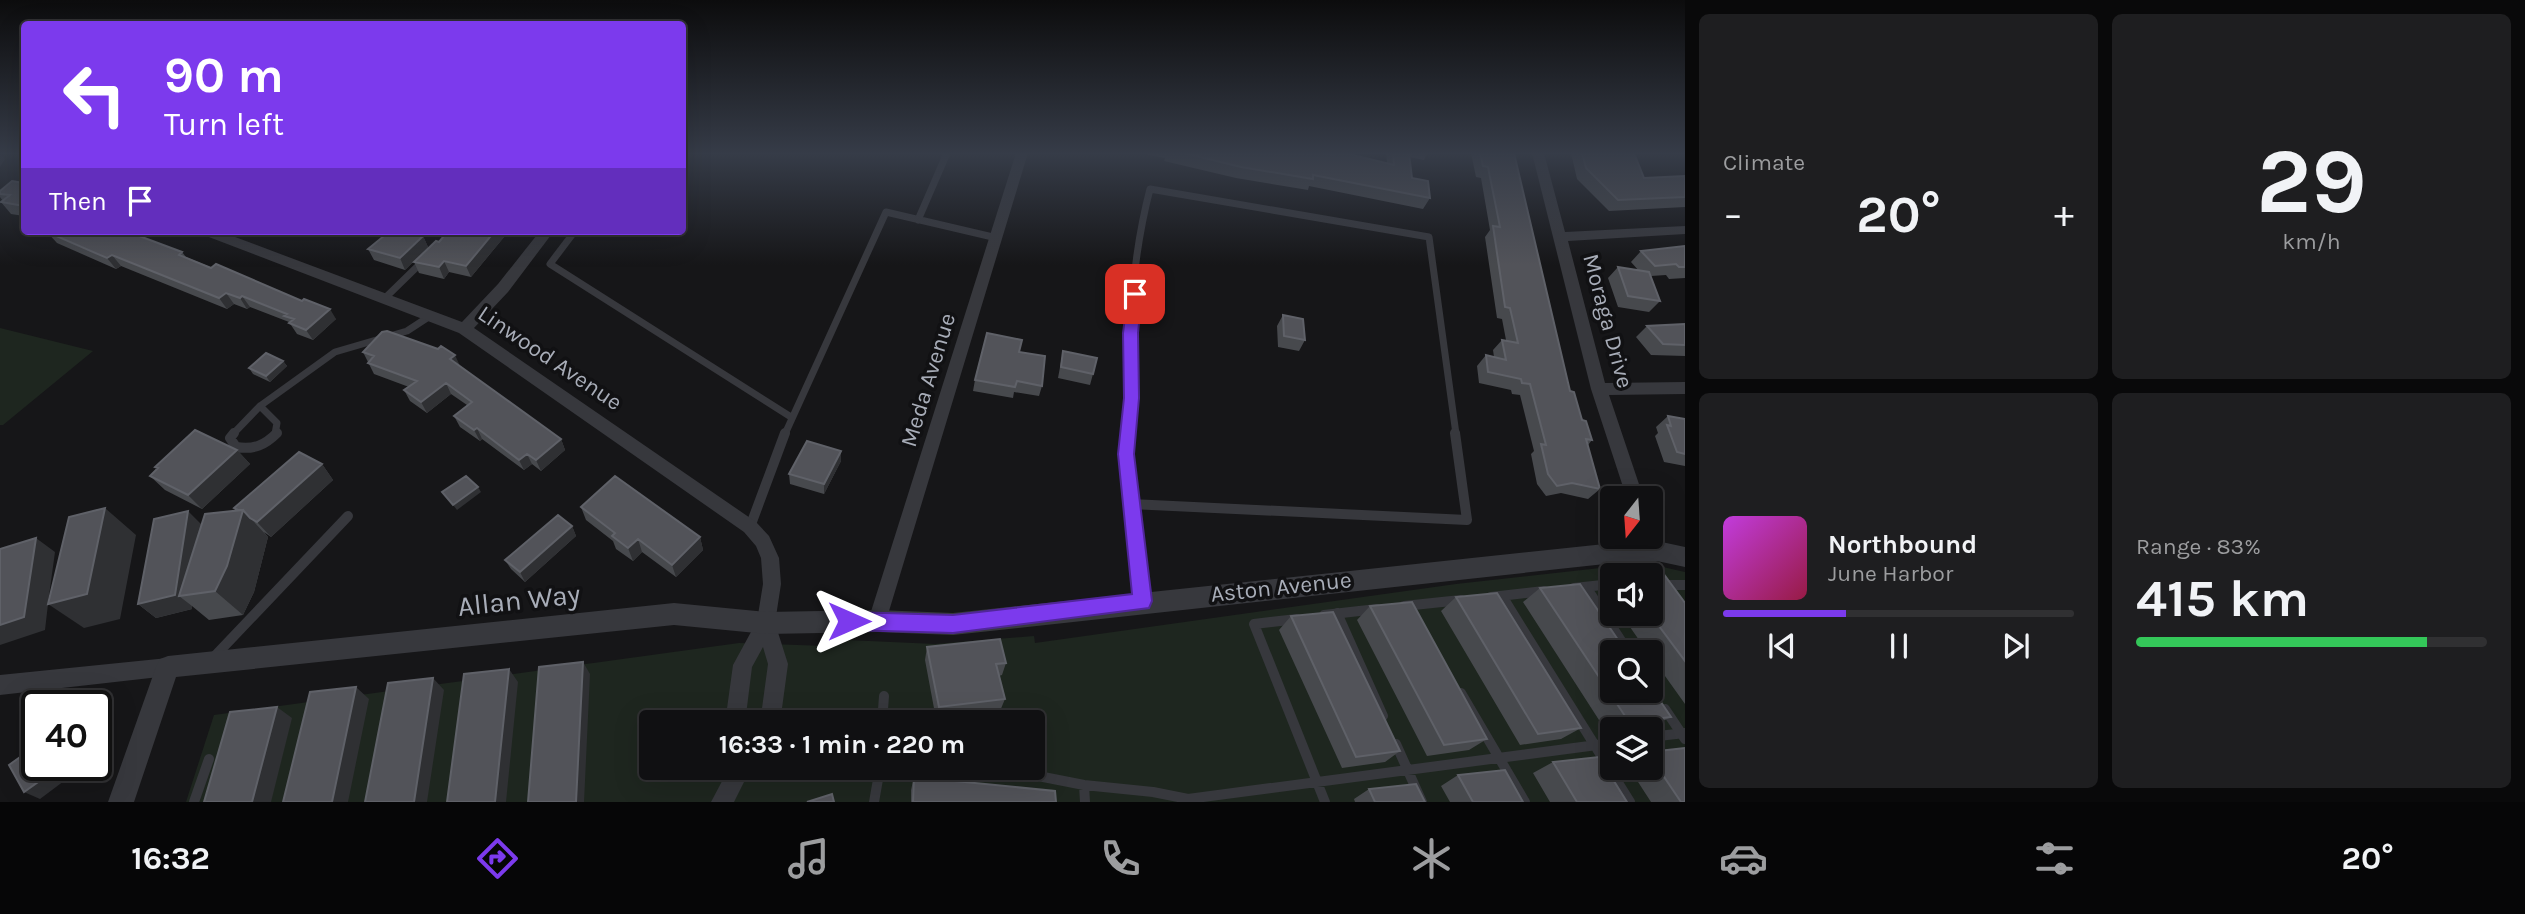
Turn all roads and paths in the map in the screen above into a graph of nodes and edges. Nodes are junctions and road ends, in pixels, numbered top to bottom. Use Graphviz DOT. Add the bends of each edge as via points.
graph roads {
  1 [pos="931,190"];
  2 [pos="1011,190"];
  3 [pos="1149,190"];
  4 [pos="1164,190"];
  5 [pos="1548,190"];
  6 [pos="918,220"];
  7 [pos="1685,230"];
  8 [pos="216,235"];
  9 [pos="544,235"];
  10 [pos="572,235"];
  11 [pos="1560,237"];
  12 [pos="997,238"];
  13 [pos="435,250"];
  14 [pos="384,299"];
  15 [pos="430,316"];
  16 [pos="464,329"];
  17 [pos="1685,388"];
  18 [pos="1599,389"];
  19 [pos="260,406"];
  20 [pos="791,417"];
  21 [pos="1632,486"];
  22 [pos="1130,505"];
  23 [pos="348,516"];
  24 [pos="750,527"];
  25 [pos="1663,548"];
  26 [pos="1600,550"];
  27 [pos="1685,557"];
  28 [pos="1600,585"];
  29 [pos="1663,585"];
  30 [pos="1685,585"];
  31 [pos="1586,587"];
  32 [pos="1562,589"];
  33 [pos="1550,591"];
  34 [pos="1502,596"];
  35 [pos="1142,601"];
  36 [pos="1410,605"];
  37 [pos="1398,607"];
  38 [pos="1385,608"];
  39 [pos="1337,613"];
  40 [pos="1417,617"];
  41 [pos="877,621"];
  42 [pos="766,623"];
  43 [pos="1621,640"];
  44 [pos="208,663"];
  45 [pos="168,667"];
  46 [pos="0,685"];
  47 [pos="1458,687"];
  48 [pos="884,696"];
  49 [pos="1662,703"];
  50 [pos="737,710"];
  51 [pos="772,710"];
  52 [pos="883,710"];
  53 [pos="1386,722"];
  54 [pos="1391,734"];
  55 [pos="1684,735"];
  56 [pos="1663,736"];
  57 [pos="1600,744"];
  58 [pos="1593,745"];
  59 [pos="1499,758"];
  60 [pos="209,759"];
  61 [pos="1407,770"];
  62 [pos="1045,777"];
  63 [pos="734,780"];
  64 [pos="878,780"];
  65 [pos="1316,782"];
  66 [pos="1084,785"];
  67 [pos="1153,792"];
  68 [pos="121,802"];
  69 [pos="194,802"];
  70 [pos="722,802"];
  71 [pos="874,802"];
  72 [pos="1085,802"];
  73 [pos="1160,802"];
  74 [pos="1325,802"];
  75 [pos="1422,802"];
  76 [pos="1525,802"];
  77 [pos="1630,802"];
  1 -- 6 [label="lane"];
  2 -- 12 [label="street, Meda Avenue"];
  3 -- 22 [label="lane" via="1141,225 1130,333 1132,398 1126,454"];
  4 -- 22 [label="lane" via="1429,237 1467,520"];
  5 -- 11 [label="street, Moraga Drive"];
  6 -- 12 [label="lane"];
  6 -- 20 [label="lane" via="886,212"];
  7 -- 11 [label="street"];
  8 -- 14 [label="street, Linwood Avenue"];
  9 -- 16 [label="street"];
  10 -- 20 [label="lane" via="550,264"];
  11 -- 18 [label="street, Moraga Drive"];
  12 -- 41 [label="street, Meda Avenue"];
  13 -- 14 [label="lane"];
  14 -- 15 [label="street, Linwood Avenue"];
  15 -- 16 [label="street, Linwood Avenue"];
  15 -- 19 [label="lane" via="404,335 334,353"];
  16 -- 24 [label="street, Linwood Avenue"];
  17 -- 18 [label="street"];
  18 -- 21 [label="street, Moraga Drive"];
  19 -- 19 [label="lane" via="277,424 277,433 252,450 236,447 230,438"];
  20 -- 24 [label="lane"];
  22 -- 35 [label="lane"];
  23 -- 44 [label="lane"];
  24 -- 42 [label="street, Linwood Avenue" via="770,558 772,584"];
  25 -- 27 [label="street, Aston Avenue"];
  26 -- 35 [label="street, Aston Avenue"];
  28 -- 31 [label="lane"];
  29 -- 30 [label="lane"];
  31 -- 32 [label="lane"];
  31 -- 43 [label="lane"];
  33 -- 34 [label="lane"];
  34 -- 36 [label="lane"];
  34 -- 58 [label="lane"];
  35 -- 41 [label="street, Aston Avenue" via="953,624"];
  36 -- 37 [label="lane"];
  36 -- 40 [label="lane"];
  38 -- 39 [label="lane"];
  39 -- 53 [label="lane"];
  39 -- 65 [label="lane" via="1254,624"];
  41 -- 42 [label="street, Allan Way"];
  42 -- 44 [label="street, Allan Way" via="674,614"];
  42 -- 50 [label="street, Linwood Avenue" via="743,665"];
  42 -- 51 [label="street, Linwood Avenue" via="778,664"];
  44 -- 45 [label="street, Allan Way"];
  45 -- 46 [label="street"];
  45 -- 68 [label="street"];
  47 -- 59 [label="lane"];
  48 -- 52 [label="lane"];
  49 -- 55 [label="lane"];
  54 -- 61 [label="lane"];
  55 -- 56 [label="lane"];
  57 -- 58 [label="lane"];
  58 -- 59 [label="lane"];
  58 -- 77 [label="lane"];
  59 -- 61 [label="lane"];
  59 -- 76 [label="lane"];
  60 -- 69 [label="lane"];
  61 -- 65 [label="lane"];
  61 -- 75 [label="lane"];
  62 -- 66 [label="lane"];
  63 -- 70 [label="street"];
  64 -- 71 [label="lane"];
  65 -- 67 [label="lane" via="1188,799"];
  65 -- 74 [label="lane"];
  66 -- 67 [label="lane"];
  66 -- 72 [label="lane"];
  67 -- 73 [label="lane"];
}
